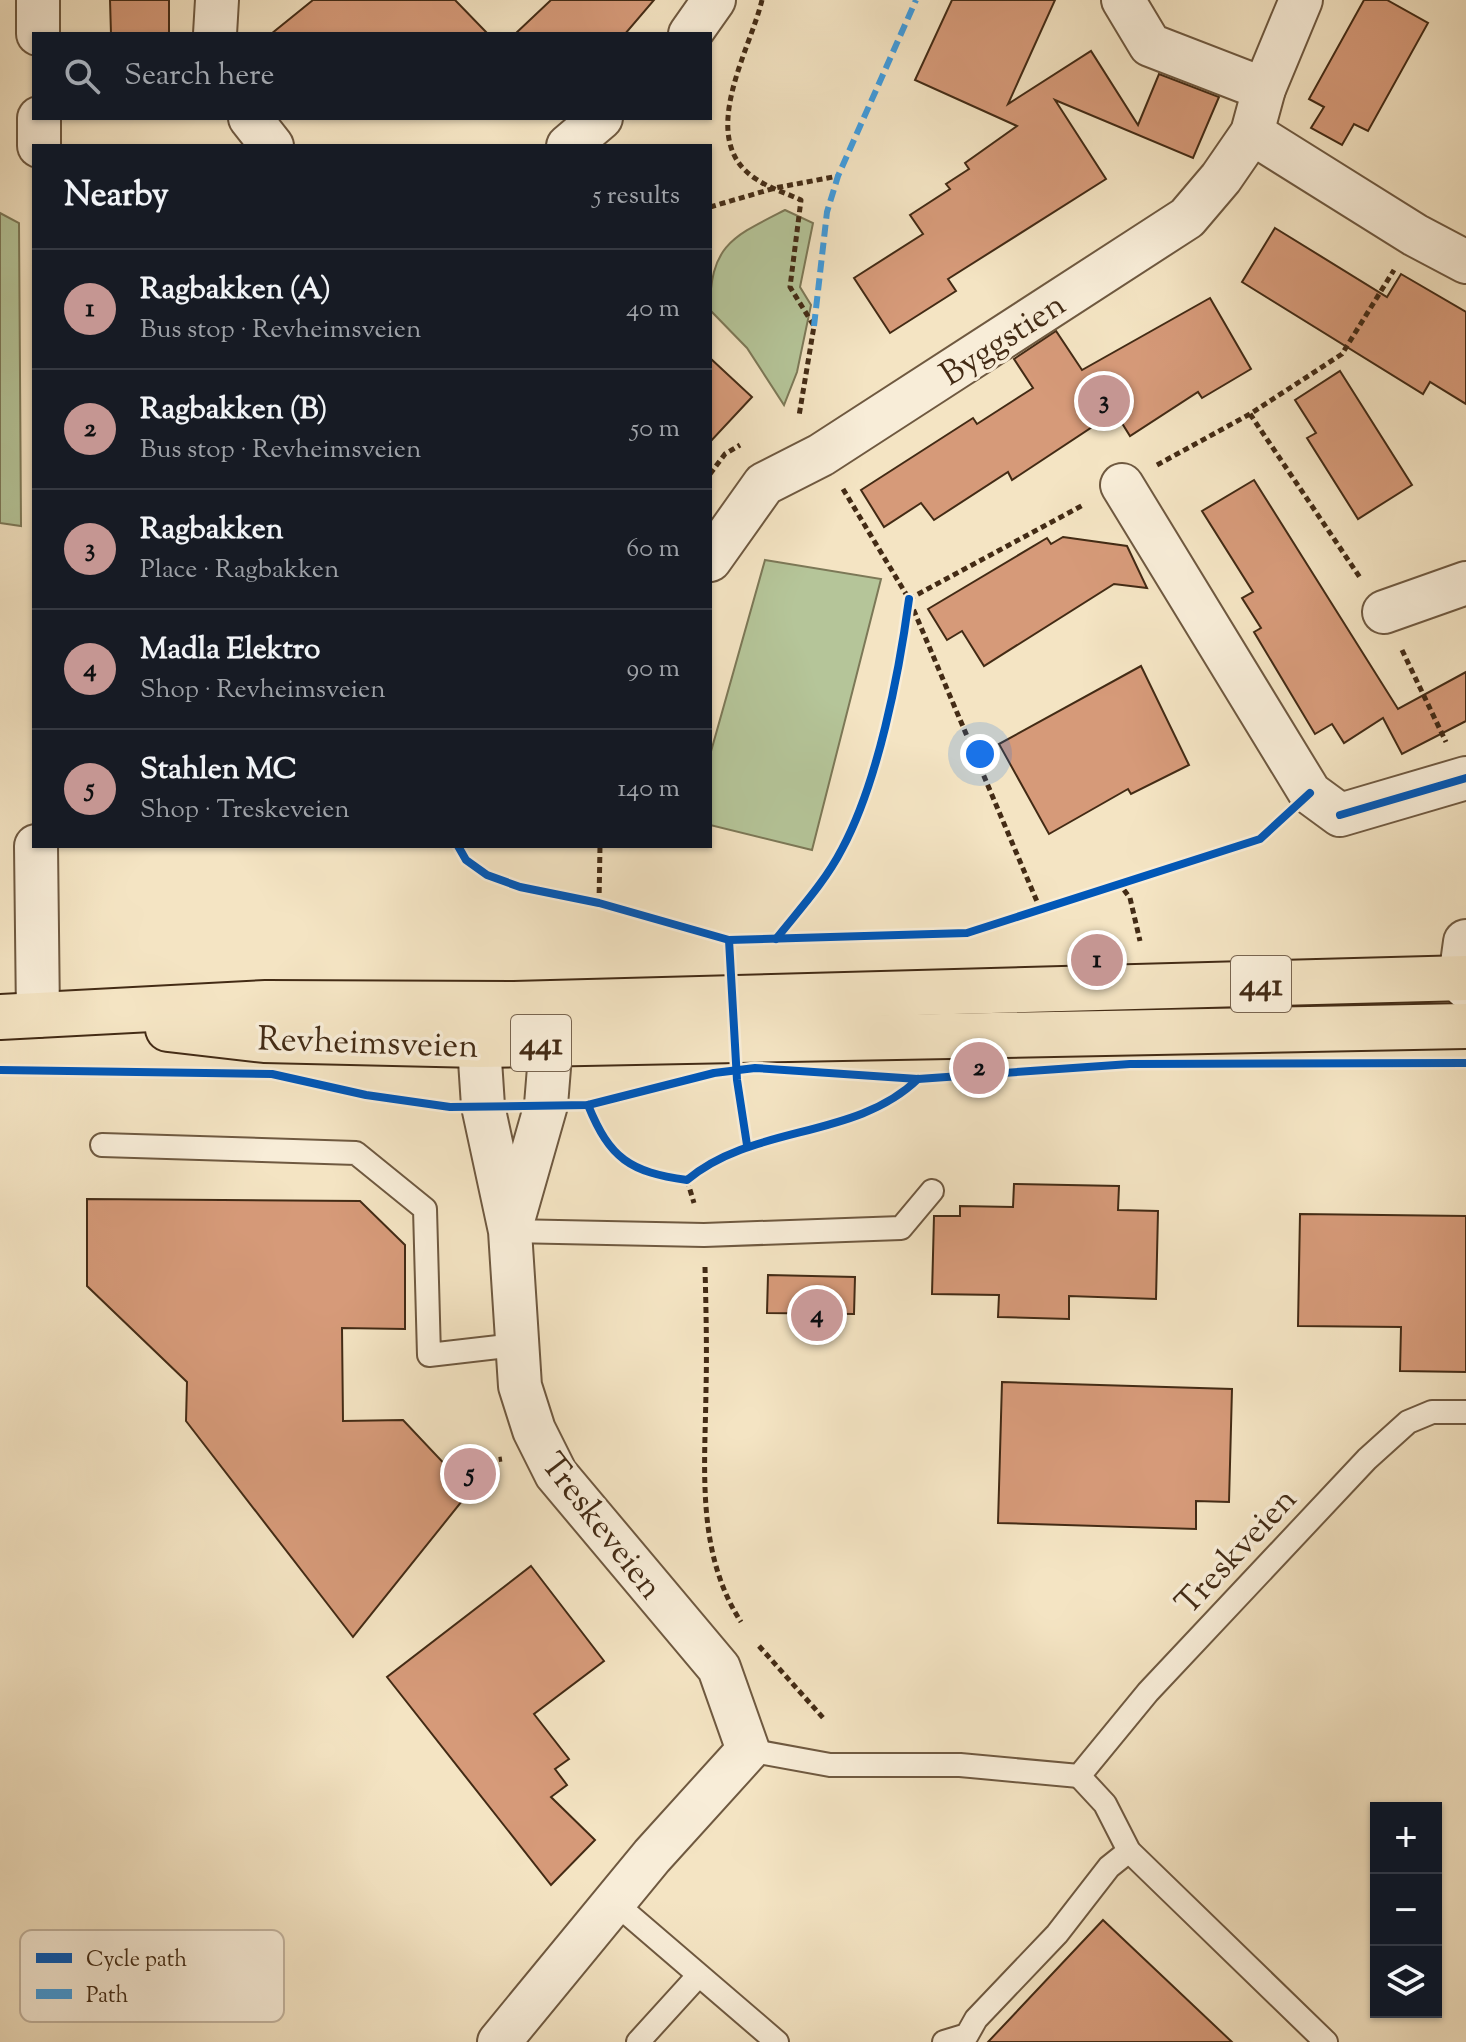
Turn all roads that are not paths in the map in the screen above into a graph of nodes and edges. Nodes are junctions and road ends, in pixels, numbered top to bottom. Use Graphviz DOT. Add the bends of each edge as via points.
graph roads {
  1 [pos="38,0"];
  2 [pos="217,0"];
  3 [pos="714,0"];
  4 [pos="1123,0"];
  5 [pos="1301,0"];
  6 [pos="38,32"];
  7 [pos="215,32"];
  8 [pos="691,32"];
  9 [pos="1264,89"];
  10 [pos="39,120"];
  11 [pos="252,120"];
  12 [pos="599,120"];
  13 [pos="1252,133"];
  14 [pos="39,144"];
  15 [pos="270,144"];
  16 [pos="570,144"];
  17 [pos="1466,262"];
  18 [pos="1122,485"];
  19 [pos="712,557"];
  20 [pos="1466,583"];
  21 [pos="1384,612"];
  22 [pos="1466,778"];
  23 [pos="36,848"];
  24 [pos="1465,971"];
  25 [pos="514,1004"];
  26 [pos="19,1016"];
  27 [pos="1466,1026"];
  28 [pos="551,1043"];
  29 [pos="479,1045"];
  30 [pos="102,1145"];
  31 [pos="932,1191"];
  32 [pos="510,1231"];
  33 [pos="515,1345"];
  34 [pos="1466,1412"];
  35 [pos="748,1750"];
  36 [pos="1079,1776"];
  37 [pos="1129,1851"];
  38 [pos="614,1902"];
  39 [pos="698,1976"];
  40 [pos="499,2042"];
  41 [pos="638,2042"];
  42 [pos="777,2042"];
  43 [pos="944,2042"];
  44 [pos="1326,2042"];
  1 -- 6 [label="street"];
  2 -- 7 [label="street"];
  3 -- 8 [label="street"];
  4 -- 9 [label="street" via="1150,45"];
  5 -- 9 [label="street, Byggstien"];
  9 -- 13 [label="street, Byggstien"];
  10 -- 14 [label="street"];
  11 -- 15 [label="street"];
  12 -- 16 [label="street"];
  13 -- 17 [label="street"];
  13 -- 19 [label="street, Byggstien" via="1187,218 821,455 764,484"];
  18 -- 22 [label="street" via="1310,793 1340,815"];
  20 -- 21 [label="street"];
  23 -- 26 [label="street"];
  24 -- 25 [label="main road, Revheimsveien / 441"];
  25 -- 26 [label="main road, Revheimsveien / 441" via="266,1003"];
  25 -- 28 [label="street"];
  25 -- 29 [label="street"];
  26 -- 29 [label="main road, Revheimsveien / 441" via="264,1040"];
  27 -- 28 [label="main road, Revheimsveien / 441"];
  28 -- 29 [label="main road, Revheimsveien / 441"];
  28 -- 32 [label="street, Treskeveien" via="546,1105"];
  29 -- 32 [label="street, Treskeveien" via="483,1106"];
  30 -- 33 [label="lane" via="356,1153 425,1209 429,1355"];
  31 -- 32 [label="lane" via="901,1228 704,1235"];
  32 -- 33 [label="street, Treskeveien"];
  33 -- 35 [label="street, Treskeveien" via="520,1386 556,1474 719,1668"];
  34 -- 36 [label="lane, Treskveien" via="1432,1412 1408,1422 1367,1459 1148,1692"];
  35 -- 36 [label="lane" via="830,1765 960,1765"];
  35 -- 38 [label="street"];
  36 -- 37 [label="lane" via="1105,1804"];
  37 -- 43 [label="lane" via="1109,1867 967,2035"];
  37 -- 44 [label="lane"];
  38 -- 39 [label="lane"];
  38 -- 40 [label="street"];
  39 -- 41 [label="lane"];
  39 -- 42 [label="lane"];
}
